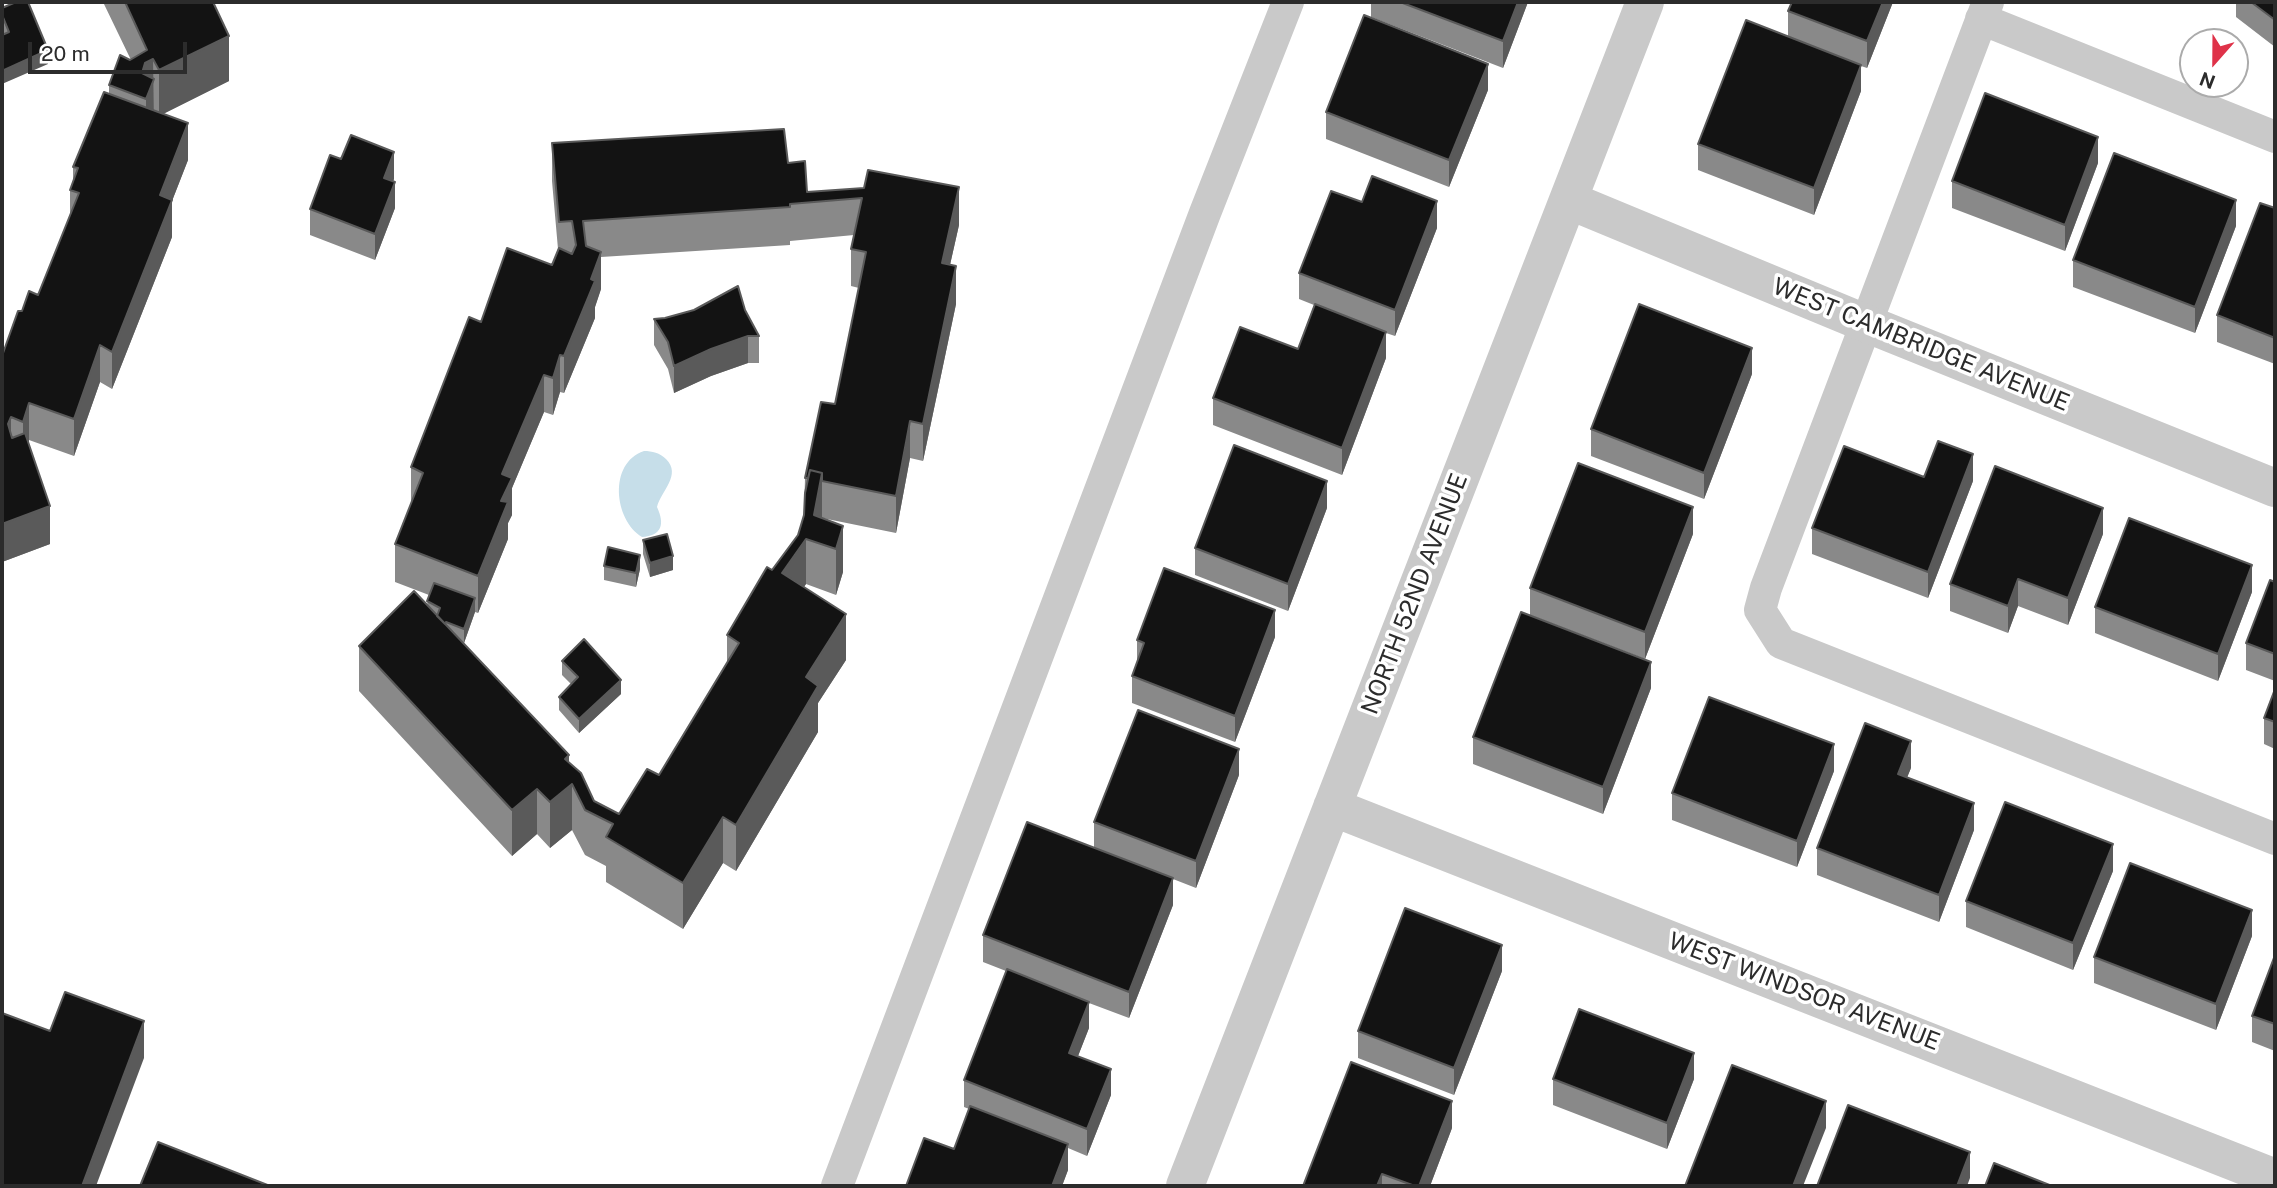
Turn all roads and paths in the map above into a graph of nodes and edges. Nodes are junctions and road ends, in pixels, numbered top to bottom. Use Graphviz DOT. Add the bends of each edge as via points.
graph roads {
  1 [pos="1288,2"];
  2 [pos="1645,2"];
  3 [pos="1984,10"];
  4 [pos="2275,137"];
  5 [pos="1568,200"];
  6 [pos="1865,323"];
  7 [pos="2275,488"];
  8 [pos="1332,807"];
  9 [pos="2275,839"];
  10 [pos="2275,1178"];
  11 [pos="837,1186"];
  12 [pos="1185,1186"];
  1 -- 11 [label="lane"];
  2 -- 5 [label="street, NORTH 52ND AVENUE"];
  3 -- 4 [label="lane"];
  3 -- 6 [label="lane"];
  5 -- 6 [label="street, WEST CAMBRIDGE AVENUE"];
  5 -- 8 [label="street, NORTH 52ND AVENUE"];
  6 -- 7 [label="street, WEST CAMBRIDGE AVENUE"];
  6 -- 9 [label="lane" via="1760,610 1781,643"];
  8 -- 10 [label="street, WEST WINDSOR AVENUE"];
  8 -- 12 [label="street, NORTH 52ND AVENUE"];
}
